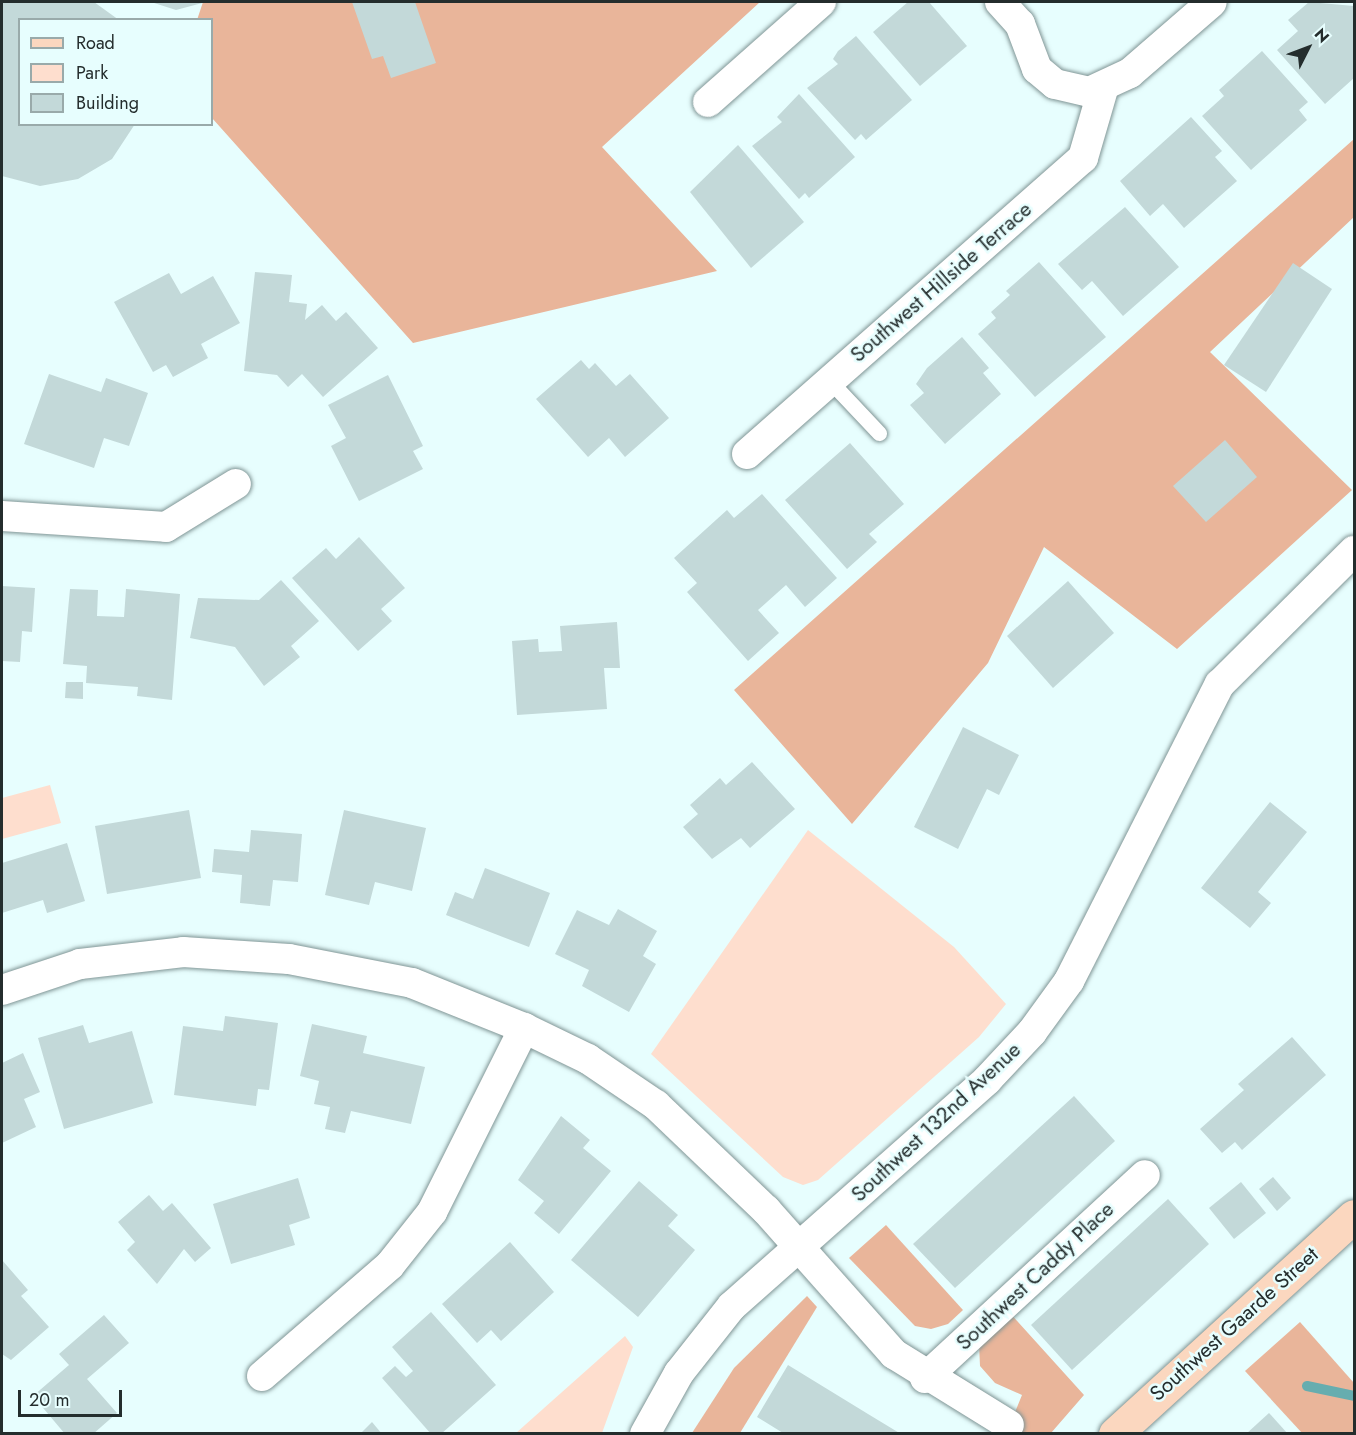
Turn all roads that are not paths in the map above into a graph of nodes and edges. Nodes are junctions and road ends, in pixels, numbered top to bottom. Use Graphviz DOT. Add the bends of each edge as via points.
graph roads {
  1 [pos="821,2"];
  2 [pos="999,2"];
  3 [pos="1212,2"];
  4 [pos="1102,89"];
  5 [pos="708,102"];
  6 [pos="829,380"];
  7 [pos="879,433"];
  8 [pos="747,454"];
  9 [pos="236,484"];
  10 [pos="2,516"];
  11 [pos="1354,551"];
  12 [pos="2,990"];
  13 [pos="524,1028"];
  14 [pos="1145,1175"];
  15 [pos="1354,1216"];
  16 [pos="799,1246"];
  17 [pos="262,1376"];
  18 [pos="924,1378"];
  19 [pos="1009,1425"];
  20 [pos="645,1434"];
  21 [pos="1115,1434"];
  1 -- 5 [label="street"];
  2 -- 4 [label="street" via="1020,24 1037,69 1055,84"];
  3 -- 4 [label="street" via="1130,73"];
  4 -- 6 [label="street, Southwest Hillside Terrace" via="1083,158"];
  6 -- 7 [label="lane"];
  6 -- 8 [label="street, Southwest Hillside Terrace"];
  9 -- 10 [label="street" via="166,527"];
  11 -- 16 [label="street, Southwest 132nd Avenue" via="1220,684 1069,981 1032,1032 987,1080"];
  12 -- 13 [label="street" via="80,964 172,953 289,959 412,983"];
  13 -- 16 [label="street" via="588,1059 656,1105"];
  13 -- 17 [label="street" via="432,1212 390,1265"];
  14 -- 18 [label="street, Southwest Caddy Place"];
  15 -- 21 [label="main road, Southwest Gaarde Street"];
  16 -- 18 [label="street" via="894,1354"];
  16 -- 20 [label="street, Southwest 132nd Avenue" via="706,1337"];
  18 -- 19 [label="street"];
}
